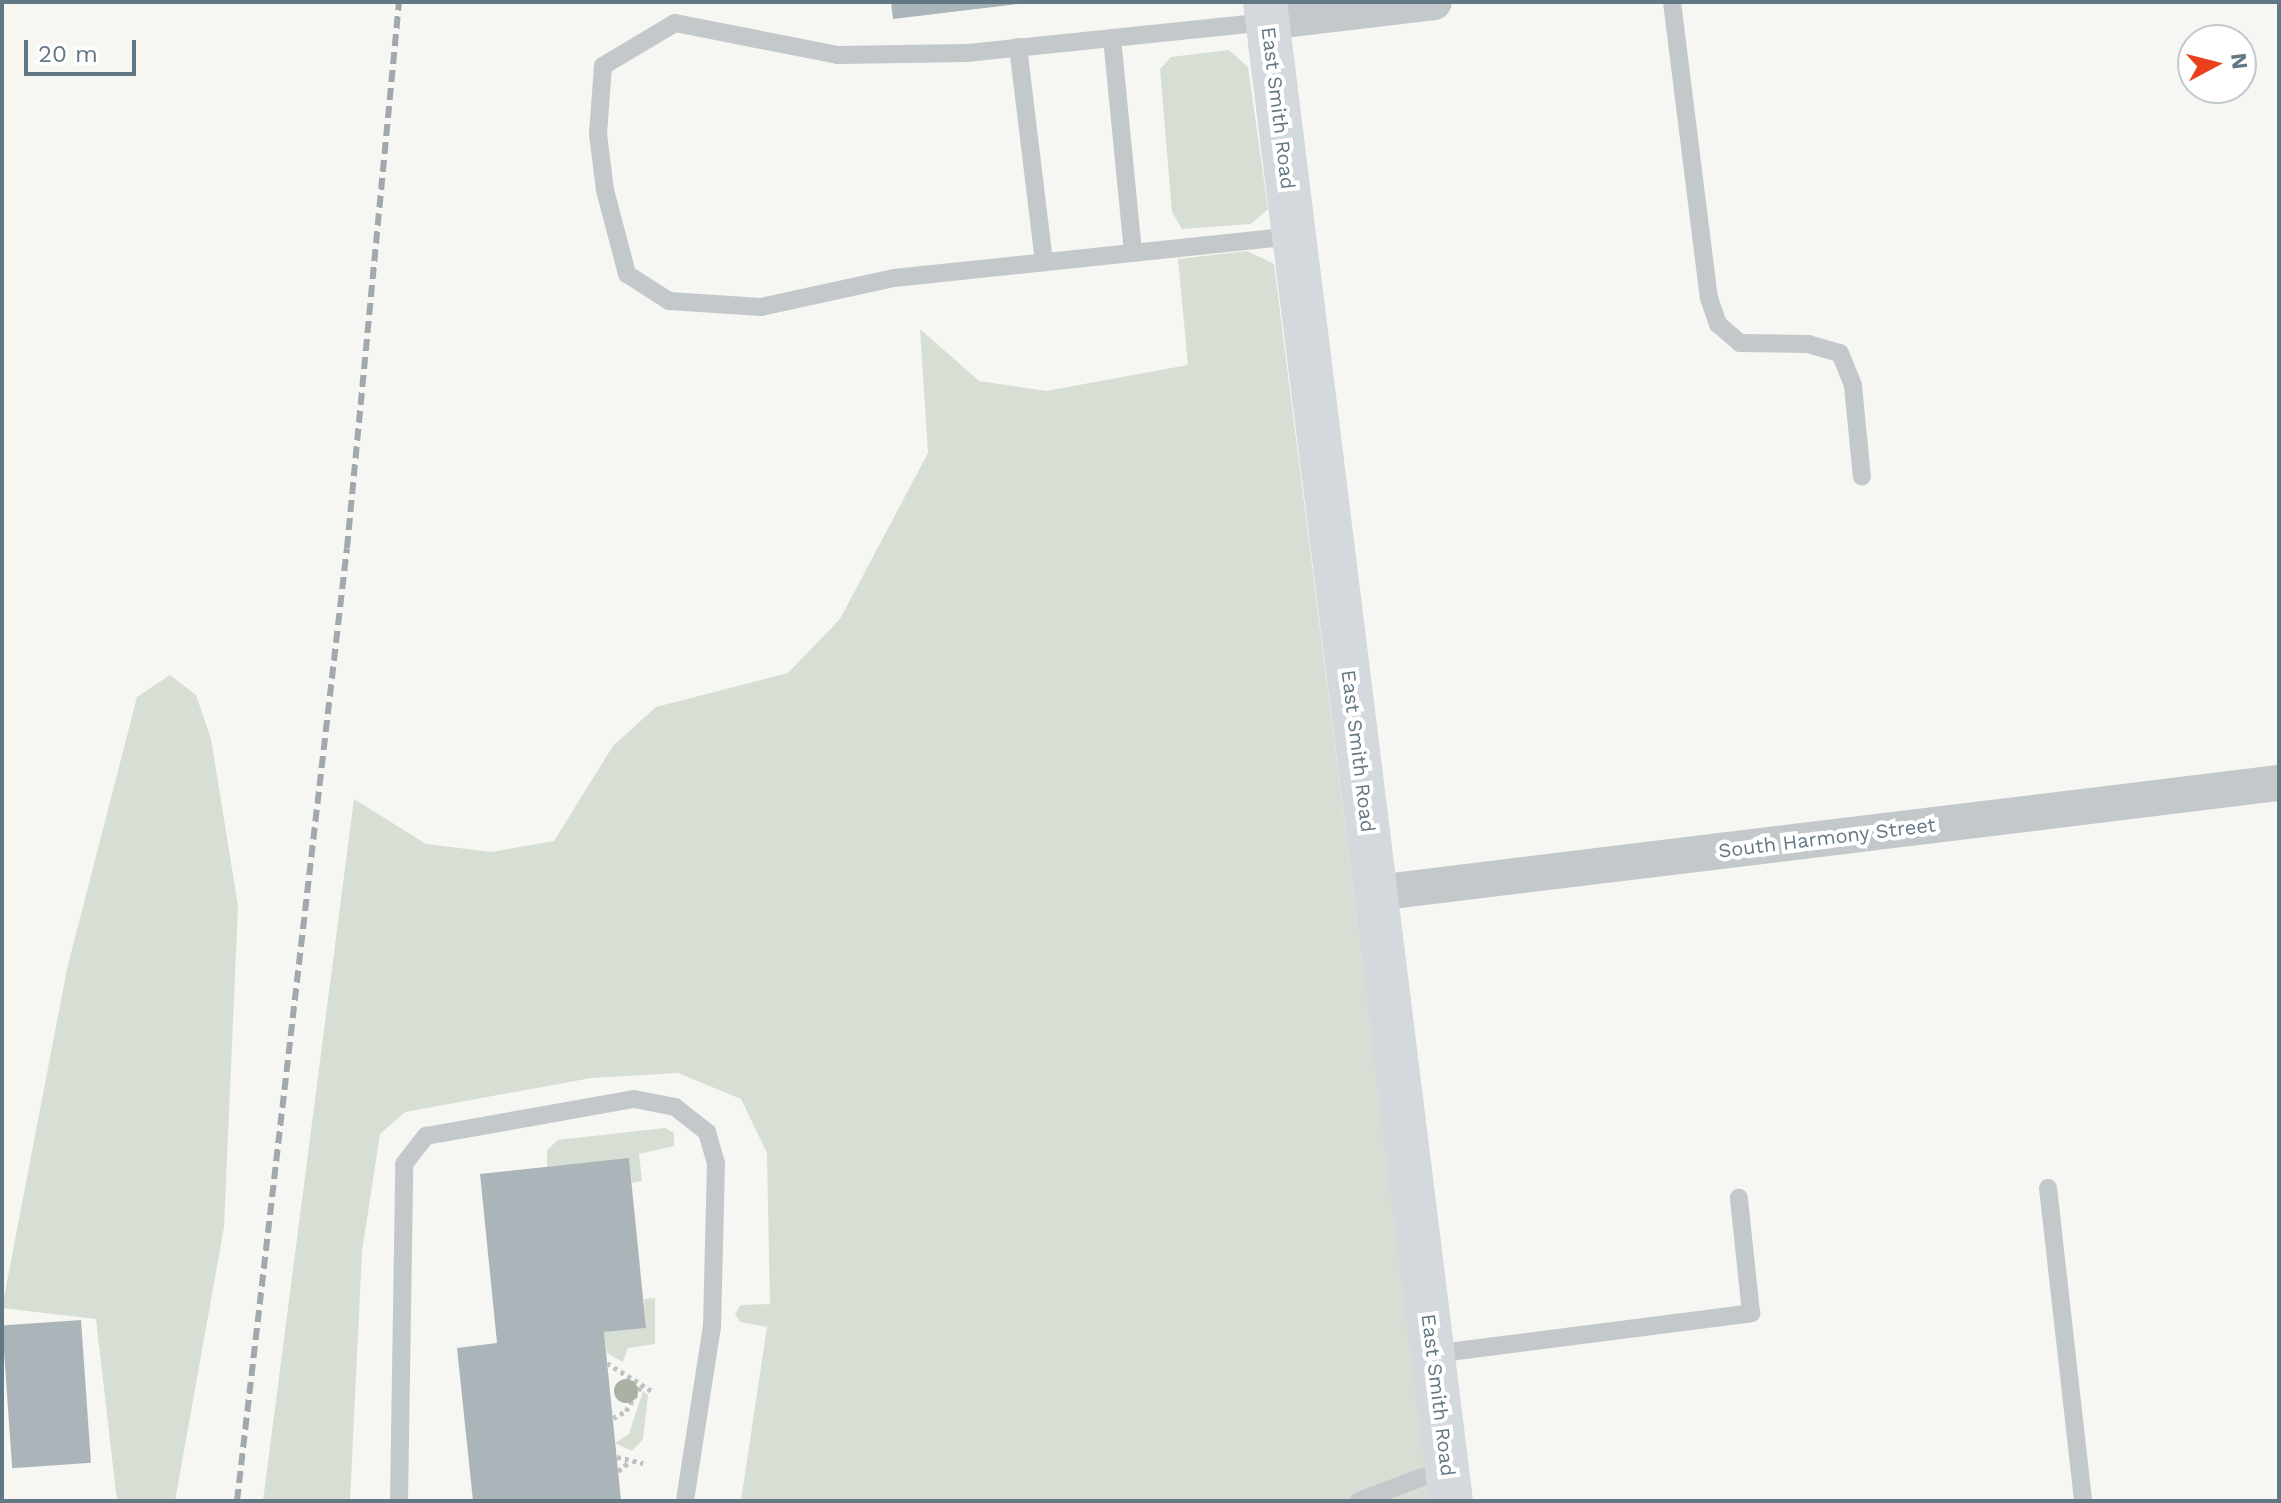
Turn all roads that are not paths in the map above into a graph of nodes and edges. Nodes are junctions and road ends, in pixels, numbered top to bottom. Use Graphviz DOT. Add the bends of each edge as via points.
graph roads {
  1 [pos="1434,2"];
  2 [pos="1672,2"];
  3 [pos="1266,12"];
  4 [pos="1112,38"];
  5 [pos="1018,47"];
  6 [pos="1294,236"];
  7 [pos="1133,253"];
  8 [pos="1044,262"];
  9 [pos="1862,477"];
  10 [pos="2279,783"];
  11 [pos="1376,893"];
  12 [pos="2048,1188"];
  13 [pos="1739,1198"];
  14 [pos="1433,1354"];
  15 [pos="1449,1484"];
  16 [pos="399,1501"];
  17 [pos="685,1501"];
  18 [pos="1359,1501"];
  19 [pos="2083,1501"];
  1 -- 3 [label="street"];
  2 -- 9 [label="lane" via="1709,298 1718,324 1740,343 1818,345 1840,353 1853,386"];
  3 -- 4 [label="lane"];
  3 -- 6 [label="street, East Smith Road"];
  4 -- 5 [label="lane"];
  4 -- 7 [label="lane"];
  5 -- 8 [label="lane"];
  5 -- 8 [label="lane" via="838,55 675,23 603,66 598,134 605,190 627,274 669,301 761,307 894,278"];
  6 -- 7 [label="lane"];
  6 -- 11 [label="street, East Smith Road"];
  7 -- 8 [label="lane"];
  10 -- 11 [label="street, South Harmony Street"];
  11 -- 14 [label="street, East Smith Road"];
  12 -- 19 [label="lane"];
  13 -- 14 [label="lane" via="1751,1313"];
  14 -- 15 [label="street, East Smith Road"];
  15 -- 18 [label="lane"];
  16 -- 17 [label="lane" via="404,1164 426,1136 634,1099 675,1107 707,1132 716,1163 712,1326"];
}
